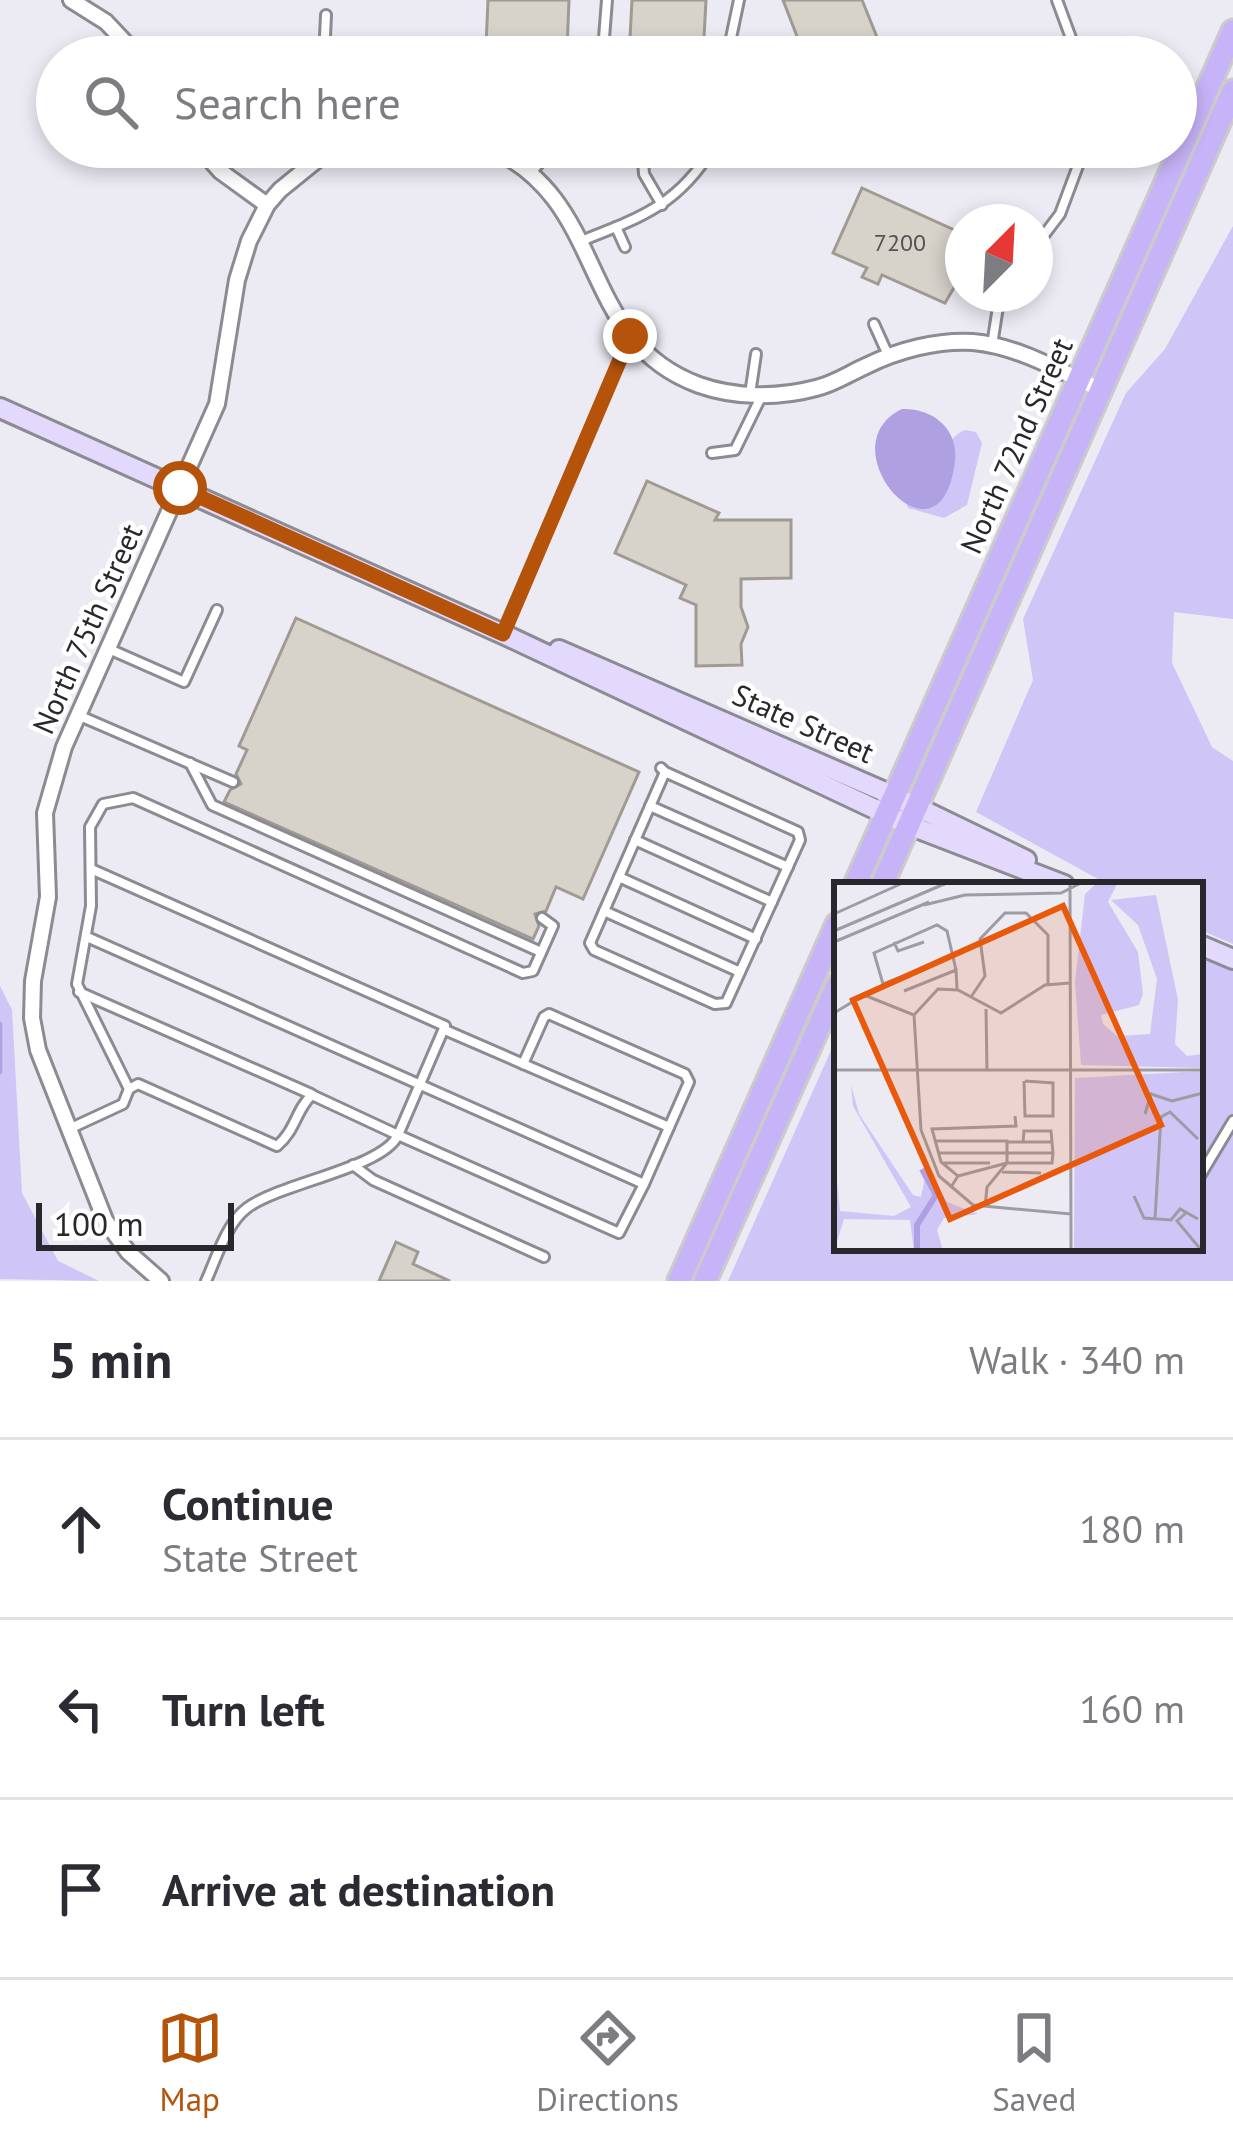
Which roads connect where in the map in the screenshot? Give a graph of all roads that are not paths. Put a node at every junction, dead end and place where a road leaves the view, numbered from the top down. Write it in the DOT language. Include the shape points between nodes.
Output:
graph roads {
  1 [pos="71,0"];
  2 [pos="608,0"];
  3 [pos="739,0"];
  4 [pos="1057,0"];
  5 [pos="326,15"];
  6 [pos="1233,31"];
  7 [pos="119,36"];
  8 [pos="325,36"];
  9 [pos="604,36"];
  10 [pos="731,36"];
  11 [pos="1070,36"];
  12 [pos="1233,91"];
  13 [pos="1197,113"];
  14 [pos="218,168"];
  15 [pos="305,168"];
  16 [pos="523,168"];
  17 [pos="535,168"];
  18 [pos="644,168"];
  19 [pos="698,168"];
  20 [pos="1077,168"];
  21 [pos="1173,168"];
  22 [pos="531,173"];
  23 [pos="662,205"];
  24 [pos="267,206"];
  25 [pos="1053,223"];
  26 [pos="616,227"];
  27 [pos="581,241"];
  28 [pos="625,247"];
  29 [pos="997,312"];
  30 [pos="874,323"];
  31 [pos="630,336"];
  32 [pos="992,345"];
  33 [pos="756,354"];
  34 [pos="889,356"];
  35 [pos="1079,380"];
  36 [pos="1101,390"];
  37 [pos="756,395"];
  38 [pos="0,408"];
  39 [pos="712,453"];
  40 [pos="180,488"];
  41 [pos="217,610"];
  42 [pos="503,634"];
  43 [pos="108,648"];
  44 [pos="78,715"];
  45 [pos="190,764"];
  46 [pos="233,782"];
  47 [pos="890,805"];
  48 [pos="650,806"];
  49 [pos="913,816"];
  50 [pos="635,840"];
  51 [pos="788,867"];
  52 [pos="91,869"];
  53 [pos="619,878"];
  54 [pos="855,882"];
  55 [pos="883,882"];
  56 [pos="1061,882"];
  57 [pos="772,902"];
  58 [pos="604,911"];
  59 [pos="542,918"];
  60 [pos="834,932"];
  61 [pos="87,937"];
  62 [pos="756,939"];
  63 [pos="1203,945"];
  64 [pos="541,952"];
  65 [pos="1233,959"];
  66 [pos="740,972"];
  67 [pos="79,992"];
  68 [pos="834,993"];
  69 [pos="445,1030"];
  70 [pos="524,1064"];
  71 [pos="420,1086"];
  72 [pos="129,1089"];
  73 [pos="312,1095"];
  74 [pos="1233,1121"];
  75 [pos="669,1127"];
  76 [pos="69,1129"];
  77 [pos="398,1135"];
  78 [pos="353,1165"];
  79 [pos="1203,1171"];
  80 [pos="644,1184"];
  81 [pos="544,1257"];
  82 [pos="160,1281"];
  83 [pos="206,1281"];
  84 [pos="679,1281"];
  85 [pos="705,1281"];
  1 -- 7 [label="street"];
  2 -- 9 [label="lane"];
  3 -- 10 [label="lane"];
  4 -- 11 [label="lane"];
  5 -- 8 [label="lane"];
  6 -- 13 [label="main road, North 72nd Street"];
  12 -- 36 [label="main road, North 72nd Street"];
  14 -- 24 [label="street"];
  15 -- 24 [label="street"];
  16 -- 22 [label="street"];
  17 -- 22 [label="lane"];
  18 -- 23 [label="lane"];
  19 -- 23 [label="lane"];
  20 -- 25 [label="lane"];
  21 -- 35 [label="main road, North 72nd Street"];
  22 -- 27 [label="street"];
  23 -- 26 [label="lane"];
  24 -- 40 [label="street, North 75th Street" via="237,280 217,404"];
  26 -- 27 [label="lane"];
  26 -- 28 [label="lane"];
  27 -- 31 [label="street"];
  29 -- 32 [label="lane"];
  30 -- 34 [label="lane"];
  31 -- 37 [label="street" via="657,363 698,385"];
  31 -- 42 [label="lane"];
  32 -- 34 [label="street" via="944,343"];
  32 -- 35 [label="street"];
  33 -- 37 [label="lane"];
  34 -- 37 [label="street" via="818,388"];
  35 -- 36 [label="street"];
  35 -- 47 [label="main road, North 72nd Street"];
  36 -- 49 [label="main road, North 72nd Street"];
  37 -- 39 [label="lane" via="735,450"];
  38 -- 40 [label="street, State Street"];
  40 -- 42 [label="street, State Street"];
  40 -- 43 [label="street, North 75th Street"];
  41 -- 43 [label="lane" via="184,682"];
  42 -- 47 [label="street, State Street" via="568,653"];
  43 -- 44 [label="street, North 75th Street"];
  44 -- 45 [label="lane"];
  44 -- 76 [label="street, North 75th Street" via="47,799 46,919 32,1001 38,1050"];
  45 -- 46 [label="lane"];
  45 -- 64 [label="lane" via="212,805"];
  47 -- 49 [label="street, State Street"];
  47 -- 54 [label="main road, North 72nd Street"];
  48 -- 50 [label="lane"];
  48 -- 51 [label="lane"];
  48 -- 51 [label="lane" via="663,770 798,832"];
  49 -- 55 [label="main road, North 72nd Street"];
  49 -- 56 [label="street, State Street"];
  50 -- 53 [label="lane"];
  50 -- 57 [label="lane"];
  51 -- 57 [label="lane"];
  52 -- 61 [label="lane"];
  52 -- 64 [label="lane" via="90,827 103,804 133,798 523,973 533,971"];
  52 -- 69 [label="lane"];
  53 -- 58 [label="lane"];
  53 -- 62 [label="lane"];
  57 -- 62 [label="lane"];
  58 -- 66 [label="lane"];
  58 -- 66 [label="lane" via="594,950 715,1004 726,1003"];
  59 -- 64 [label="lane" via="553,926"];
  60 -- 84 [label="main road"];
  61 -- 67 [label="lane"];
  61 -- 71 [label="lane"];
  62 -- 66 [label="lane"];
  63 -- 65 [label="street"];
  67 -- 72 [label="lane"];
  67 -- 73 [label="lane"];
  68 -- 85 [label="main road"];
  69 -- 70 [label="lane"];
  69 -- 71 [label="lane"];
  70 -- 75 [label="lane"];
  70 -- 75 [label="lane" via="544,1016 570,1023 685,1074 689,1082"];
  71 -- 77 [label="lane"];
  71 -- 80 [label="lane"];
  72 -- 73 [label="lane" via="138,1084 277,1146"];
  72 -- 76 [label="lane" via="123,1104"];
  73 -- 77 [label="lane"];
  74 -- 79 [label="lane"];
  75 -- 80 [label="lane"];
  76 -- 82 [label="street, North 75th Street" via="105,1220"];
  77 -- 78 [label="lane" via="394,1145"];
  77 -- 80 [label="lane" via="619,1233"];
  78 -- 81 [label="lane"];
  78 -- 83 [label="lane" via="247,1208"];
}
